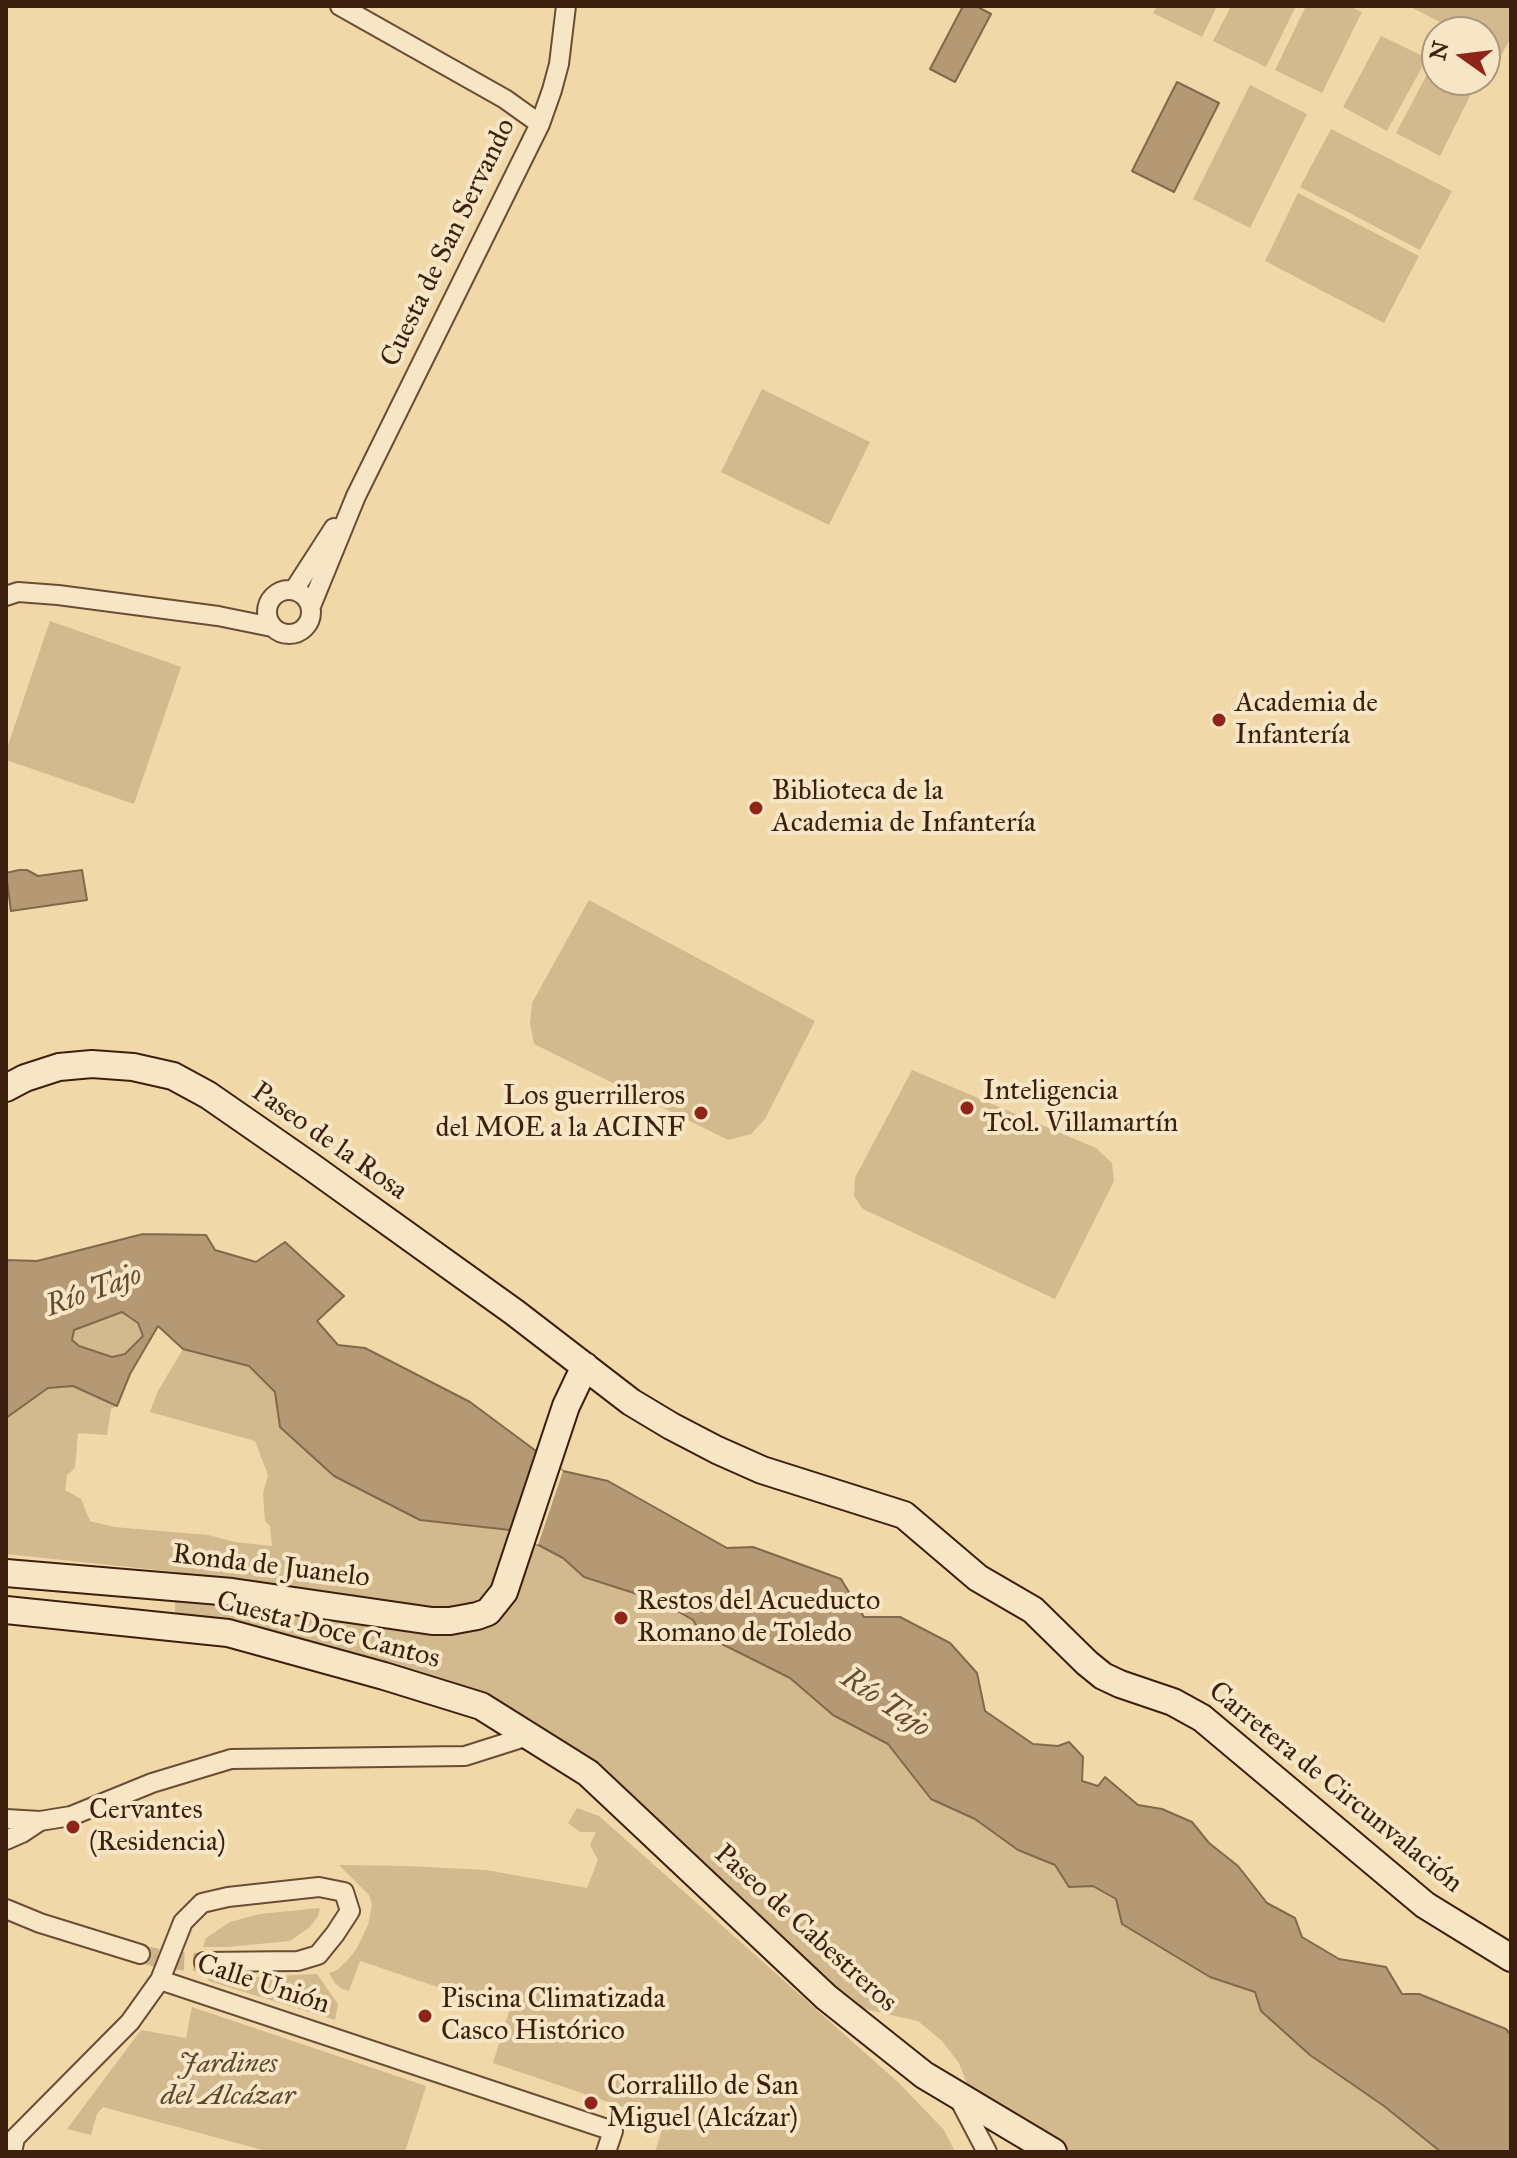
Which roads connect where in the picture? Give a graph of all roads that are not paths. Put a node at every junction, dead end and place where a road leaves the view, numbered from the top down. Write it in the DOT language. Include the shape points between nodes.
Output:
graph roads {
  1 [pos="340,6"];
  2 [pos="566,6"];
  3 [pos="540,124"];
  4 [pos="356,496"];
  5 [pos="294,590"];
  6 [pos="6,596"];
  7 [pos="268,605"];
  8 [pos="311,606"];
  9 [pos="218,616"];
  10 [pos="272,627"];
  11 [pos="6,1088"];
  12 [pos="585,1366"];
  13 [pos="6,1573"];
  14 [pos="6,1610"];
  15 [pos="528,1736"];
  16 [pos="6,1819"];
  17 [pos="40,1821"];
  18 [pos="6,1840"];
  19 [pos="6,1909"];
  20 [pos="140,1954"];
  21 [pos="1511,1958"];
  22 [pos="204,1962"];
  23 [pos="160,1980"];
  24 [pos="957,2094"];
  25 [pos="12,2152"];
  26 [pos="606,2152"];
  27 [pos="987,2152"];
  28 [pos="1053,2152"];
  1 -- 3 [label="street"];
  2 -- 3 [label="street, Cuesta de San Servando" via="559,64"];
  3 -- 4 [label="street, Cuesta de San Servando"];
  4 -- 5 [label="street"];
  4 -- 8 [label="street"];
  5 -- 7 [label="street" via="274,596"];
  5 -- 8 [label="street"];
  6 -- 9 [label="street" via="58,595"];
  7 -- 9 [label="street"];
  7 -- 10 [label="street"];
  8 -- 10 [label="street" via="311,619 294,635"];
  9 -- 10 [label="street"];
  11 -- 12 [label="street, Paseo de la Rosa" via="59,1067 92,1064 173,1076 309,1165"];
  12 -- 13 [label="street, Ronda de Juanelo" via="566,1406 509,1580 488,1612 432,1621 232,1592"];
  12 -- 21 [label="street, Carretera de Circunvalación" via="631,1402 738,1460 904,1515 978,1578 1033,1610 1103,1676 1202,1718 1425,1905"];
  14 -- 15 [label="street, Cuesta Doce Cantos" via="228,1633 481,1706"];
  15 -- 17 [label="street" via="465,1756 231,1759 71,1816"];
  15 -- 24 [label="street, Paseo de Cabestreros" via="588,1773 826,1997 924,2075"];
  16 -- 17 [label="street"];
  17 -- 18 [label="street"];
  19 -- 20 [label="street"];
  22 -- 23 [label="street, Calle Unión" via="298,1961 318,1955 350,1911 344,1892 319,1887 202,1903 183,1922"];
  23 -- 25 [label="street" via="130,2022 15,2138"];
  23 -- 26 [label="street, Calle Unión" via="613,2131"];
  24 -- 27 [label="street"];
  24 -- 28 [label="street, Paseo de Cabestreros"];
}
